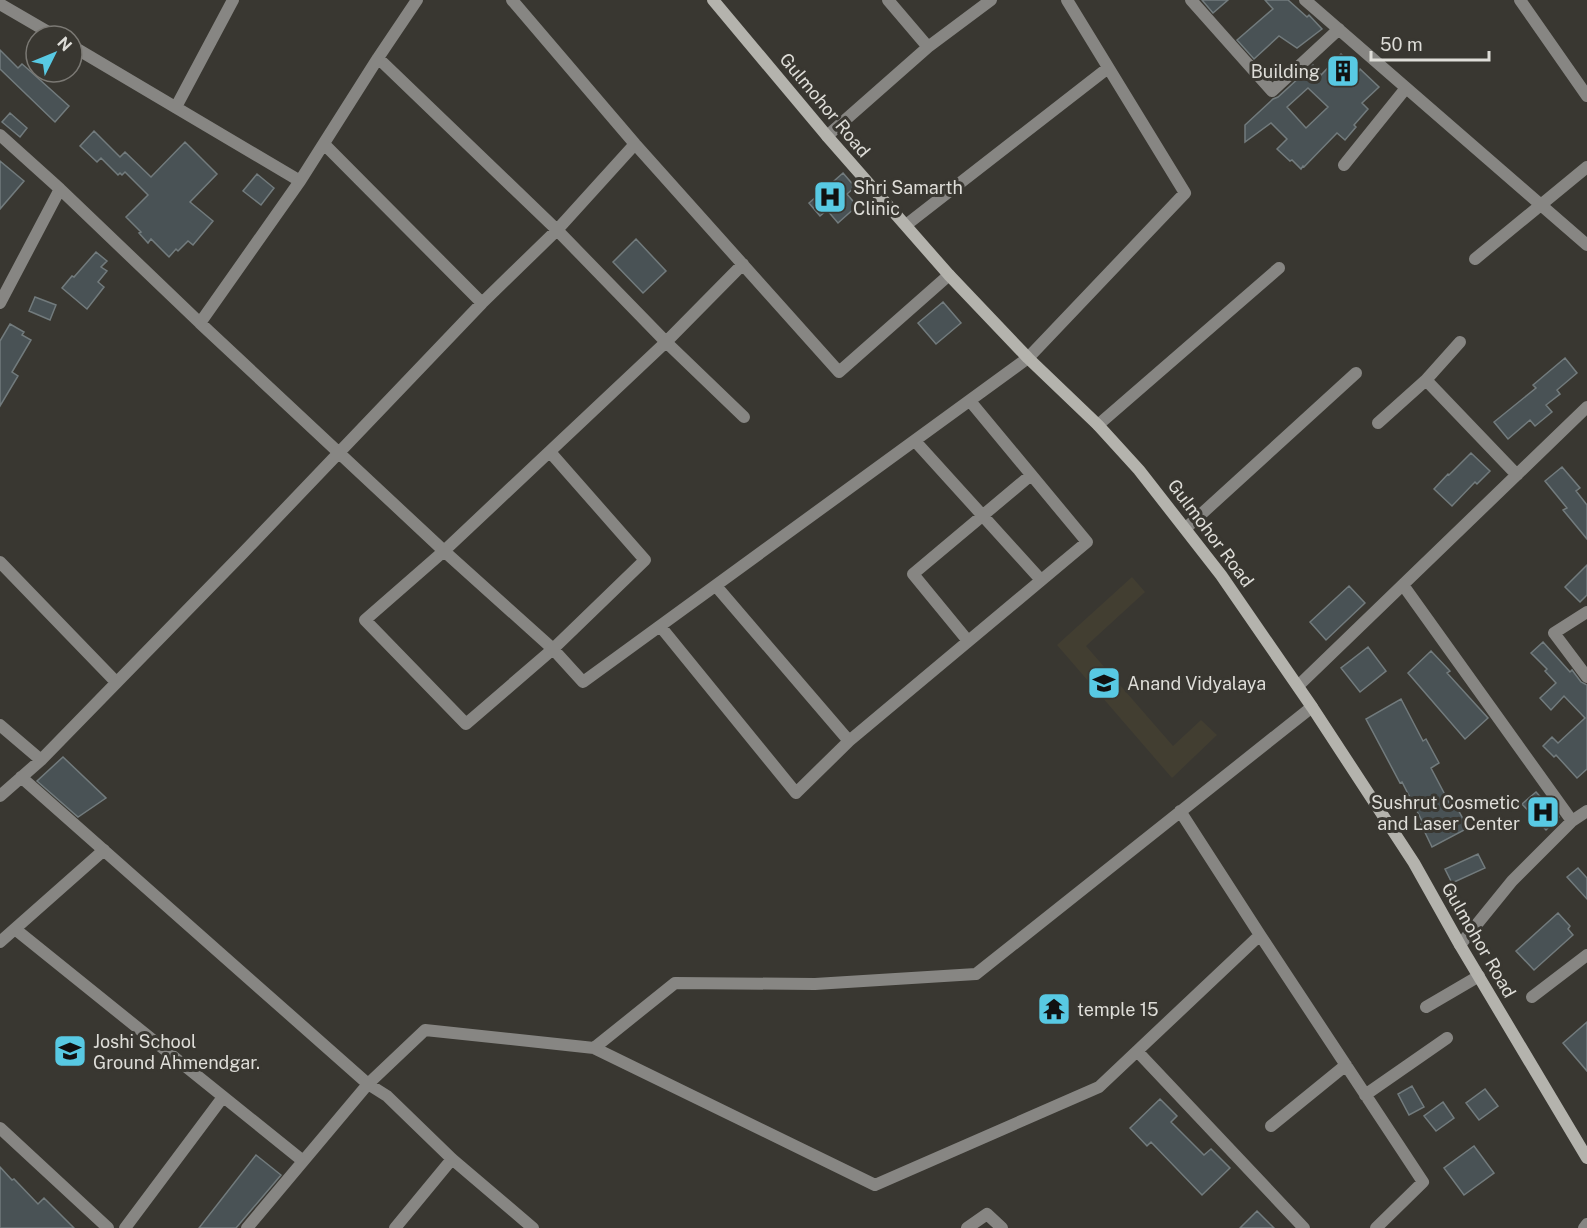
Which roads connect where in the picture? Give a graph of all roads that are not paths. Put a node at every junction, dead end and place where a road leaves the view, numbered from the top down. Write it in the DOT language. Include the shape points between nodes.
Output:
graph roads {
  1 [pos="233,0"];
  2 [pos="417,0"];
  3 [pos="512,0"];
  4 [pos="713,0"];
  5 [pos="888,0"];
  6 [pos="991,0"];
  7 [pos="1067,0"];
  8 [pos="1191,0"];
  9 [pos="1305,0"];
  10 [pos="1520,0"];
  11 [pos="0,4"];
  12 [pos="34,24"];
  13 [pos="1339,29"];
  14 [pos="928,47"];
  15 [pos="84,53"];
  16 [pos="378,58"];
  17 [pos="1108,68"];
  18 [pos="1406,88"];
  19 [pos="1587,96"];
  20 [pos="176,107"];
  21 [pos="0,135"];
  22 [pos="827,136"];
  23 [pos="324,144"];
  24 [pos="635,144"];
  25 [pos="1344,165"];
  26 [pos="1587,167"];
  27 [pos="300,180"];
  28 [pos="60,189"];
  29 [pos="1541,205"];
  30 [pos="906,225"];
  31 [pos="557,230"];
  32 [pos="1587,245"];
  33 [pos="1475,259"];
  34 [pos="742,264"];
  35 [pos="1279,268"];
  36 [pos="949,275"];
  37 [pos="0,303"];
  38 [pos="482,303"];
  39 [pos="200,323"];
  40 [pos="666,342"];
  41 [pos="1460,342"];
  42 [pos="1029,358"];
  43 [pos="1356,373"];
  44 [pos="1426,380"];
  45 [pos="970,401"];
  46 [pos="1587,407"];
  47 [pos="744,417"];
  48 [pos="1378,423"];
  49 [pos="1098,425"];
  50 [pos="915,441"];
  51 [pos="550,452"];
  52 [pos="340,453"];
  53 [pos="1031,475"];
  54 [pos="1516,475"];
  55 [pos="982,516"];
  56 [pos="1186,528"];
  57 [pos="444,551"];
  58 [pos="0,562"];
  59 [pos="1041,580"];
  60 [pos="1402,585"];
  61 [pos="716,586"];
  62 [pos="1587,612"];
  63 [pos="660,626"];
  64 [pos="968,641"];
  65 [pos="553,649"];
  66 [pos="1587,677"];
  67 [pos="116,682"];
  68 [pos="1298,686"];
  69 [pos="1312,707"];
  70 [pos="0,725"];
  71 [pos="849,741"];
  72 [pos="41,760"];
  73 [pos="21,777"];
  74 [pos="0,796"];
  75 [pos="1180,811"];
  76 [pos="1587,811"];
  77 [pos="1572,821"];
  78 [pos="104,850"];
  79 [pos="15,929"];
  80 [pos="1260,935"];
  81 [pos="0,942"];
  82 [pos="1460,945"];
  83 [pos="1587,956"];
  84 [pos="1479,976"];
  85 [pos="1532,997"];
  86 [pos="1426,1007"];
  87 [pos="1447,1038"];
  88 [pos="594,1048"];
  89 [pos="1137,1051"];
  90 [pos="1346,1065"];
  91 [pos="368,1084"];
  92 [pos="1365,1095"];
  93 [pos="223,1097"];
  94 [pos="1271,1126"];
  95 [pos="0,1128"];
  96 [pos="1587,1158"];
  97 [pos="452,1159"];
  98 [pos="303,1161"];
  99 [pos="1587,1224"];
  100 [pos="108,1228"];
  101 [pos="125,1228"];
  102 [pos="247,1228"];
  103 [pos="395,1228"];
  104 [pos="533,1228"];
  105 [pos="967,1228"];
  106 [pos="1002,1228"];
  107 [pos="1304,1228"];
  108 [pos="1376,1228"];
  109 [pos="1584,1228"];
  1 -- 20 [label="street"];
  2 -- 16 [label="street"];
  3 -- 24 [label="street"];
  4 -- 22 [label="street, Gulmohor Road"];
  5 -- 14 [label="street"];
  6 -- 14 [label="street"];
  7 -- 17 [label="street"];
  8 -- 13 [label="street" via="1272,91"];
  9 -- 13 [label="street"];
  10 -- 19 [label="street"];
  11 -- 12 [label="street"];
  13 -- 18 [label="street"];
  14 -- 22 [label="street"];
  15 -- 20 [label="street"];
  16 -- 23 [label="street"];
  16 -- 31 [label="street"];
  17 -- 30 [label="street"];
  17 -- 42 [label="street" via="1185,193"];
  18 -- 25 [label="street"];
  18 -- 29 [label="street"];
  20 -- 27 [label="street"];
  21 -- 28 [label="street"];
  22 -- 30 [label="street, Gulmohor Road"];
  23 -- 27 [label="street"];
  23 -- 38 [label="street"];
  24 -- 31 [label="street"];
  24 -- 34 [label="street"];
  26 -- 29 [label="street"];
  27 -- 39 [label="street"];
  28 -- 37 [label="street"];
  28 -- 39 [label="street"];
  29 -- 32 [label="street"];
  29 -- 33 [label="street"];
  30 -- 36 [label="street, Gulmohor Road"];
  31 -- 38 [label="street"];
  31 -- 40 [label="street"];
  34 -- 36 [label="street" via="839,372"];
  34 -- 40 [label="street"];
  35 -- 49 [label="street"];
  36 -- 42 [label="street, Gulmohor Road"];
  38 -- 52 [label="street"];
  39 -- 52 [label="street"];
  40 -- 47 [label="street"];
  40 -- 51 [label="street"];
  41 -- 44 [label="street"];
  42 -- 45 [label="street"];
  42 -- 49 [label="street, Gulmohor Road"];
  43 -- 56 [label="street"];
  44 -- 48 [label="street"];
  44 -- 54 [label="street"];
  45 -- 50 [label="street"];
  45 -- 53 [label="street"];
  46 -- 54 [label="street"];
  49 -- 56 [label="street, Gulmohor Road"];
  50 -- 55 [label="street"];
  50 -- 61 [label="street"];
  51 -- 57 [label="street"];
  51 -- 65 [label="street" via="645,560"];
  52 -- 57 [label="street"];
  52 -- 67 [label="street"];
  53 -- 55 [label="street"];
  53 -- 59 [label="street" via="1087,542"];
  54 -- 60 [label="street"];
  55 -- 59 [label="street"];
  55 -- 64 [label="street" via="913,574"];
  56 -- 68 [label="street, Gulmohor Road"];
  57 -- 65 [label="street"];
  57 -- 65 [label="street" via="365,620 466,724"];
  58 -- 67 [label="street"];
  59 -- 64 [label="street"];
  60 -- 68 [label="street"];
  60 -- 77 [label="street"];
  61 -- 63 [label="street"];
  61 -- 71 [label="street"];
  62 -- 66 [label="street" via="1554,633"];
  63 -- 65 [label="street" via="583,682"];
  63 -- 71 [label="street" via="796,793"];
  64 -- 71 [label="street"];
  67 -- 72 [label="street"];
  68 -- 69 [label="street, Gulmohor Road"];
  69 -- 75 [label="street"];
  69 -- 82 [label="street, Gulmohor Road" via="1414,863"];
  70 -- 72 [label="street"];
  72 -- 73 [label="street"];
  73 -- 74 [label="street"];
  73 -- 78 [label="street"];
  75 -- 80 [label="street"];
  75 -- 88 [label="street" via="976,974 815,984 675,983"];
  76 -- 77 [label="street"];
  77 -- 82 [label="street" via="1512,881"];
  78 -- 79 [label="street"];
  78 -- 91 [label="street"];
  79 -- 81 [label="street"];
  79 -- 93 [label="street"];
  80 -- 89 [label="street"];
  80 -- 90 [label="street"];
  82 -- 84 [label="street, Gulmohor Road"];
  83 -- 85 [label="street"];
  84 -- 86 [label="street"];
  84 -- 96 [label="street, Gulmohor Road"];
  87 -- 92 [label="street"];
  88 -- 89 [label="street" via="874,1185 1099,1087"];
  88 -- 91 [label="street" via="425,1030"];
  89 -- 107 [label="street"];
  90 -- 92 [label="street"];
  90 -- 94 [label="street"];
  91 -- 97 [label="street" via="387,1096"];
  91 -- 98 [label="street"];
  92 -- 108 [label="street" via="1423,1182"];
  93 -- 98 [label="street"];
  93 -- 101 [label="street"];
  95 -- 100 [label="street"];
  97 -- 103 [label="street"];
  97 -- 104 [label="street"];
  98 -- 102 [label="street"];
  99 -- 109 [label="street"];
  105 -- 106 [label="street" via="987,1214"];
}
